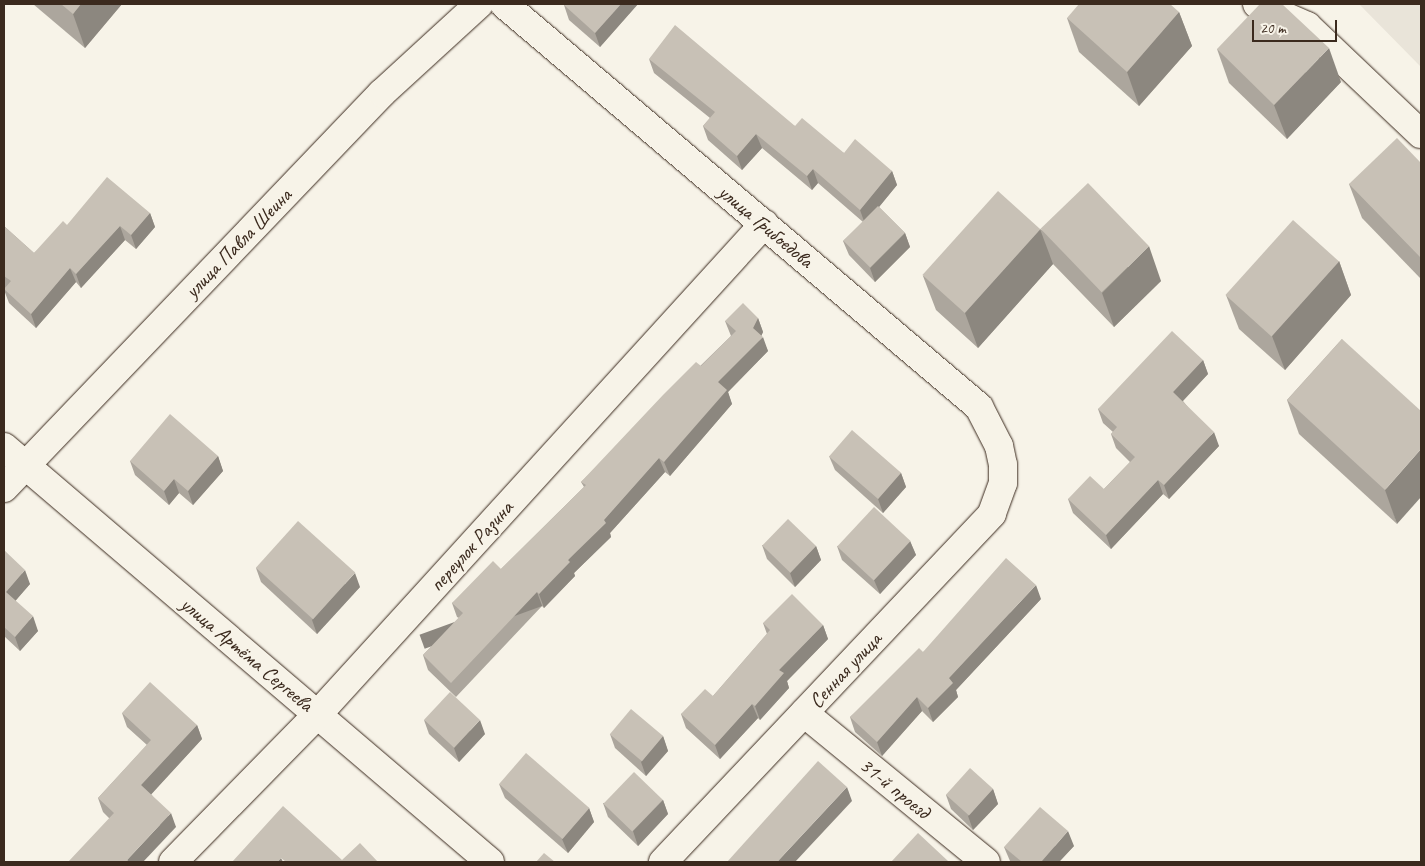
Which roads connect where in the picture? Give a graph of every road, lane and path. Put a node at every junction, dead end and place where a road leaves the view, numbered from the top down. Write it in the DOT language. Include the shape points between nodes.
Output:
graph roads {
  1 [pos="479,4"];
  2 [pos="504,4"];
  3 [pos="1257,4"];
  4 [pos="1421,134"];
  5 [pos="764,224"];
  6 [pos="4,446"];
  7 [pos="25,465"];
  8 [pos="1003,465"];
  9 [pos="4,488"];
  10 [pos="804,713"];
  11 [pos="318,714"];
  12 [pos="173,862"];
  13 [pos="490,862"];
  14 [pos="664,862"];
  15 [pos="986,862"];
  1 -- 7 [label="street, улица Павла Шеина" via="382,94"];
  2 -- 5 [label="street, улица Грибоедова"];
  3 -- 4 [label="street" via="1307,26"];
  5 -- 8 [label="street, улица Грибоедова" via="979,407 999,446"];
  5 -- 11 [label="street, переулок Разина"];
  6 -- 7 [label="street, улица Артёма Сергеева"];
  7 -- 9 [label="street, улица Павла Шеина"];
  7 -- 11 [label="street, улица Артёма Сергеева"];
  8 -- 10 [label="street, Сенная улица" via="1003,483 992,514"];
  10 -- 14 [label="street, Сенная улица"];
  10 -- 15 [label="street, 31-й проезд"];
  11 -- 12 [label="street, переулок Разина"];
  11 -- 13 [label="street, улица Артёма Сергеева"];
}
